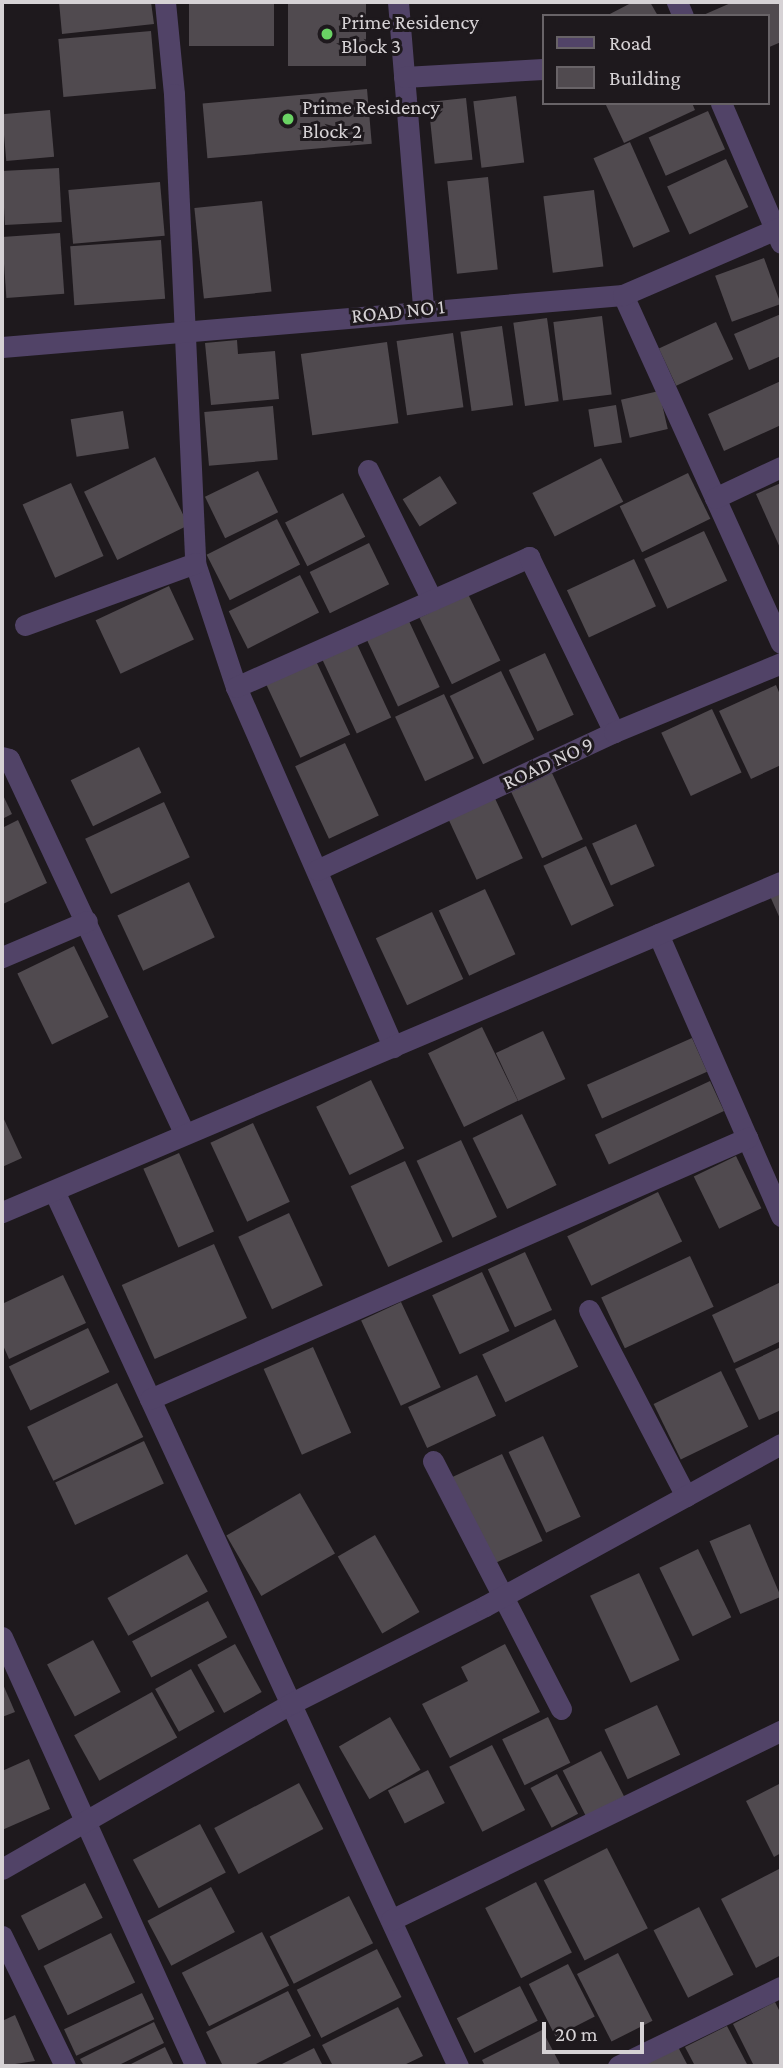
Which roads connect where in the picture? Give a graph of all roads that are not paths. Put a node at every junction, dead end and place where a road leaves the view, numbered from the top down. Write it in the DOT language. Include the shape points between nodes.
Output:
graph roads {
  1 [pos="165,2"];
  2 [pos="398,2"];
  3 [pos="542,69"];
  4 [pos="404,76"];
  5 [pos="722,105"];
  6 [pos="779,233"];
  7 [pos="622,295"];
  8 [pos="423,308"];
  9 [pos="185,334"];
  10 [pos="2,347"];
  11 [pos="781,467"];
  12 [pos="368,470"];
  13 [pos="715,498"];
  14 [pos="195,563"];
  15 [pos="432,600"];
  16 [pos="25,625"];
  17 [pos="781,643"];
  18 [pos="781,663"];
  19 [pos="236,687"];
  20 [pos="614,732"];
  21 [pos="2,757"];
  22 [pos="317,870"];
  23 [pos="781,882"];
  24 [pos="87,921"];
  25 [pos="658,934"];
  26 [pos="2,957"];
  27 [pos="393,1048"];
  28 [pos="185,1134"];
  29 [pos="747,1138"];
  30 [pos="54,1191"];
  31 [pos="2,1212"];
  32 [pos="781,1216"];
  33 [pos="589,1310"];
  34 [pos="150,1399"];
  35 [pos="781,1444"];
  36 [pos="433,1461"];
  37 [pos="686,1496"];
  38 [pos="502,1597"];
  39 [pos="2,1637"];
  40 [pos="290,1704"];
  41 [pos="561,1709"];
  42 [pos="781,1731"];
  43 [pos="83,1823"];
  44 [pos="2,1869"];
  45 [pos="391,1920"];
  46 [pos="2,1937"];
  47 [pos="781,1987"];
  48 [pos="65,2066"];
  49 [pos="196,2066"];
  50 [pos="458,2066"];
  51 [pos="618,2066"];
  1 -- 9 [label="street" via="174,93"];
  2 -- 4 [label="street"];
  3 -- 4 [label="street"];
  4 -- 8 [label="street"];
  5 -- 6 [label="street"];
  6 -- 7 [label="street, ROAD NO 1"];
  7 -- 8 [label="street, ROAD NO 1"];
  7 -- 13 [label="street"];
  8 -- 9 [label="street, ROAD NO 1"];
  9 -- 10 [label="street, ROAD NO 1"];
  9 -- 14 [label="street"];
  11 -- 13 [label="street"];
  12 -- 15 [label="street"];
  13 -- 17 [label="street"];
  14 -- 16 [label="street"];
  14 -- 19 [label="street"];
  15 -- 19 [label="street"];
  15 -- 20 [label="street" via="528,557"];
  18 -- 20 [label="street, ROAD NO 9"];
  19 -- 22 [label="street"];
  20 -- 22 [label="street, ROAD NO 9"];
  21 -- 24 [label="street" via="9,759"];
  22 -- 27 [label="street"];
  23 -- 25 [label="street"];
  24 -- 26 [label="street"];
  24 -- 28 [label="street"];
  25 -- 27 [label="street"];
  25 -- 29 [label="street"];
  27 -- 28 [label="street"];
  28 -- 30 [label="street"];
  29 -- 32 [label="street"];
  29 -- 34 [label="street"];
  30 -- 31 [label="street"];
  30 -- 34 [label="street"];
  33 -- 37 [label="street"];
  34 -- 40 [label="street"];
  35 -- 37 [label="street"];
  36 -- 38 [label="street"];
  37 -- 38 [label="street"];
  38 -- 40 [label="street"];
  38 -- 41 [label="street"];
  39 -- 43 [label="street"];
  40 -- 43 [label="street"];
  40 -- 45 [label="street"];
  42 -- 45 [label="street"];
  43 -- 44 [label="street"];
  43 -- 49 [label="street"];
  45 -- 50 [label="street"];
  46 -- 48 [label="street"];
  47 -- 51 [label="street"];
}
